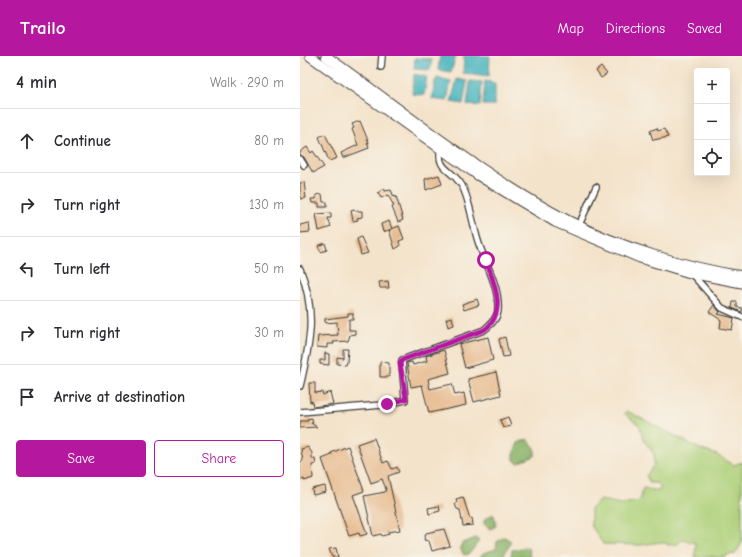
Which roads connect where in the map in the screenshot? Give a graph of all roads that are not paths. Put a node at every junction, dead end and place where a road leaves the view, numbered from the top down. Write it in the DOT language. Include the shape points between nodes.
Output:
graph roads {
  1 [pos="310,56"];
  2 [pos="326,56"];
  3 [pos="382,56"];
  4 [pos="381,67"];
  5 [pos="441,148"];
  6 [pos="300,159"];
  7 [pos="304,165"];
  8 [pos="596,187"];
  9 [pos="579,225"];
  10 [pos="300,269"];
  11 [pos="690,273"];
  12 [pos="742,276"];
  13 [pos="742,283"];
  14 [pos="300,289"];
  15 [pos="308,290"];
  16 [pos="742,317"];
  17 [pos="301,377"];
  18 [pos="300,386"];
  19 [pos="300,412"];
  1 -- 5 [label="highway"];
  2 -- 9 [label="highway" via="492,175"];
  3 -- 4 [label="street"];
  5 -- 11 [label="highway" via="479,176 555,222 640,258"];
  5 -- 19 [label="street" via="440,163 455,176 464,189 476,235 494,284 498,311 496,318 484,330 402,360 405,400 382,405"];
  6 -- 7 [label="street"];
  8 -- 9 [label="street"];
  9 -- 12 [label="highway" via="655,255"];
  10 -- 15 [label="street"];
  11 -- 13 [label="highway"];
  11 -- 16 [label="street" via="722,308"];
  14 -- 15 [label="street"];
  15 -- 17 [label="street" via="312,315"];
  17 -- 18 [label="street"];
}
